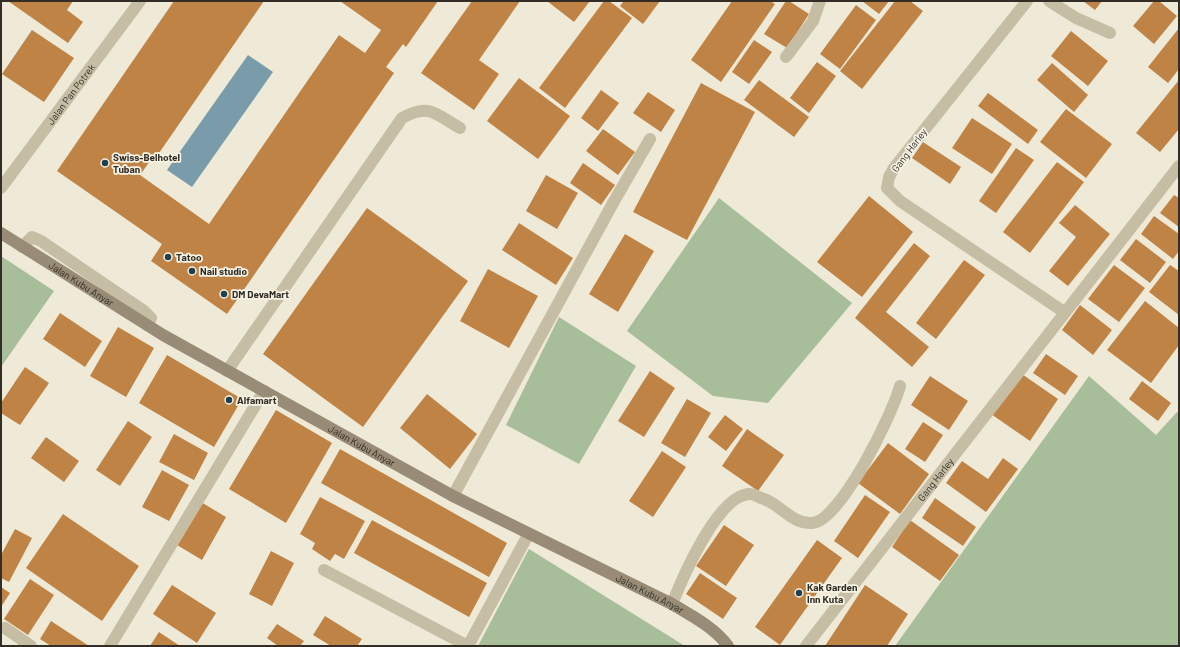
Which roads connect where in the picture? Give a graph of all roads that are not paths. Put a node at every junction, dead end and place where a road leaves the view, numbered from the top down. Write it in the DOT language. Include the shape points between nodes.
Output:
graph roads {
  1 [pos="140,1"];
  2 [pos="820,1"];
  3 [pos="1026,1"];
  4 [pos="1049,1"];
  5 [pos="1110,33"];
  6 [pos="786,57"];
  7 [pos="460,128"];
  8 [pos="650,139"];
  9 [pos="1179,166"];
  10 [pos="1,188"];
  11 [pos="1,233"];
  12 [pos="1064,312"];
  13 [pos="227,371"];
  14 [pos="900,386"];
  15 [pos="264,392"];
  16 [pos="453,496"];
  17 [pos="528,535"];
  18 [pos="324,570"];
  19 [pos="672,604"];
  20 [pos="5,628"];
  21 [pos="31,646"];
  22 [pos="110,646"];
  23 [pos="468,646"];
  24 [pos="728,646"];
  25 [pos="806,646"];
  1 -- 10 [label="street, Jalan Pan Potrek"];
  2 -- 6 [label="street" via="813,21"];
  3 -- 12 [label="street, Gang Harley" via="894,168 887,188 900,201"];
  4 -- 5 [label="street" via="1076,18"];
  7 -- 13 [label="street" via="431,111 413,112 402,118"];
  8 -- 16 [label="street"];
  9 -- 12 [label="street, Gang Harley"];
  11 -- 13 [label="street, Jalan Kubu Anyar" via="147,325"];
  12 -- 25 [label="street, Gang Harley"];
  13 -- 15 [label="street, Jalan Kubu Anyar"];
  14 -- 19 [label="street" via="890,414 858,476 824,519 814,524 804,523 766,500 750,494 736,499 717,517 702,541 684,574"];
  15 -- 16 [label="street, Jalan Kubu Anyar"];
  15 -- 22 [label="street"];
  16 -- 17 [label="street, Jalan Kubu Anyar"];
  17 -- 19 [label="street, Jalan Kubu Anyar"];
  17 -- 23 [label="street"];
  18 -- 23 [label="street"];
  19 -- 24 [label="street, Jalan Kubu Anyar" via="706,625"];
  20 -- 21 [label="street"];
}
